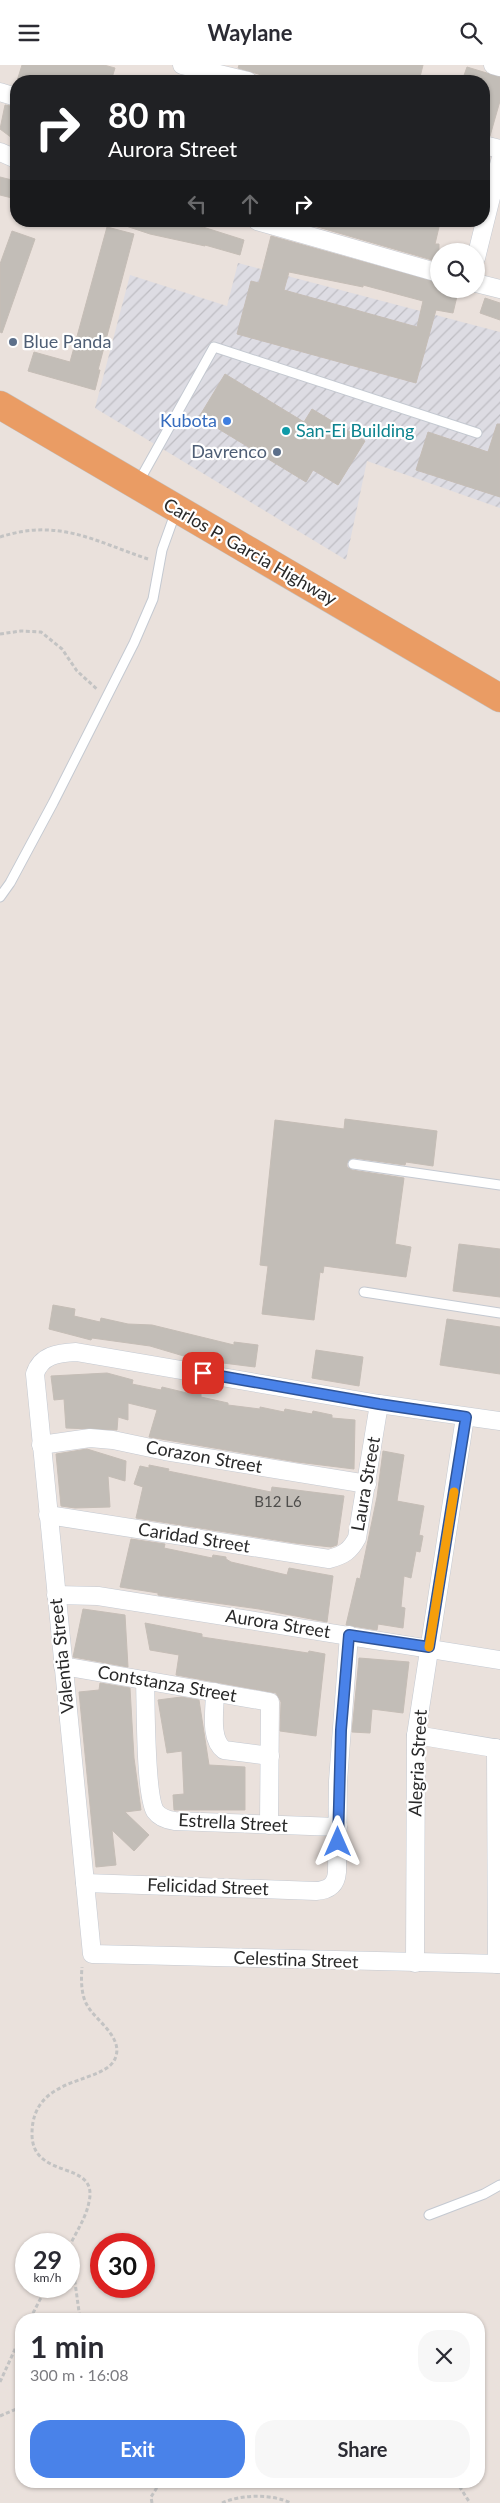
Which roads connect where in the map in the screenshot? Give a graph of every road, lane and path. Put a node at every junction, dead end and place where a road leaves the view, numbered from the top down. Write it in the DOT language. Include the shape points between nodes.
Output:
graph roads {
  1 [pos="182,65"];
  2 [pos="493,65"];
  3 [pos="500,67"];
  4 [pos="233,75"];
  5 [pos="500,161"];
  6 [pos="490,220"];
  7 [pos="278,227"];
  8 [pos="487,227"];
  9 [pos="482,243"];
  10 [pos="430,270"];
  11 [pos="485,285"];
  12 [pos="500,289"];
  13 [pos="0,405"];
  14 [pos="477,433"];
  15 [pos="136,486"];
  16 [pos="177,510"];
  17 [pos="0,537"];
  18 [pos="161,563"];
  19 [pos="0,634"];
  20 [pos="107,696"];
  21 [pos="500,698"];
  22 [pos="0,897"];
  23 [pos="352,1164"];
  24 [pos="500,1185"];
  25 [pos="364,1292"];
  26 [pos="500,1313"];
  27 [pos="379,1404"];
  28 [pos="466,1417"];
  29 [pos="500,1421"];
  30 [pos="41,1445"];
  31 [pos="367,1484"];
  32 [pos="48,1515"];
  33 [pos="340,1557"];
  34 [pos="56,1595"];
  35 [pos="349,1635"];
  36 [pos="429,1647"];
  37 [pos="500,1660"];
  38 [pos="63,1667"];
  39 [pos="145,1681"];
  40 [pos="215,1692"];
  41 [pos="416,1735"];
  42 [pos="498,1749"];
  43 [pos="270,1756"];
  44 [pos="270,1825"];
  45 [pos="338,1827"];
  46 [pos="85,1883"];
  47 [pos="92,1954"];
  48 [pos="415,1963"];
  49 [pos="499,1964"];
  50 [pos="500,2185"];
  51 [pos="429,2215"];
  52 [pos="75,2233"];
  53 [pos="41,2298"];
  54 [pos="77,2298"];
  55 [pos="33,2313"];
  56 [pos="79,2313"];
  57 [pos="15,2349"];
  58 [pos="0,2383"];
  59 [pos="15,2409"];
  60 [pos="0,2415"];
  61 [pos="157,2488"];
  62 [pos="460,2488"];
  63 [pos="152,2503"];
  64 [pos="222,2503"];
  65 [pos="291,2503"];
  66 [pos="470,2503"];
  1 -- 4 [label="street"];
  2 -- 3 [label="street"];
  5 -- 6 [label="street"];
  7 -- 10 [label="street"];
  8 -- 9 [label="street"];
  11 -- 12 [label="street"];
  13 -- 15 [label="highway, Carlos P. Garcia Highway"];
  14 -- 15 [label="lane" via="214,347"];
  15 -- 16 [label="highway, Carlos P. Garcia Highway"];
  16 -- 18 [label="lane" via="165,537"];
  16 -- 21 [label="highway, Carlos P. Garcia Highway"];
  17 -- 18 [label="path" via="35,529 61,529"];
  18 -- 20 [label="lane" via="153,599"];
  19 -- 20 [label="path" via="41,632 62,649 84,678"];
  20 -- 22 [label="lane" via="32,843"];
  23 -- 24 [label="lane"];
  25 -- 26 [label="lane"];
  27 -- 28 [label="street"];
  27 -- 30 [label="street, Valentia Street" via="76,1352 56,1354 42,1361 35,1374"];
  27 -- 31 [label="street, Laura Street"];
  28 -- 29 [label="street"];
  28 -- 36 [label="street, Alegria Street"];
  30 -- 31 [label="street, Corazon Street" via="90,1438 114,1440"];
  30 -- 32 [label="street, Valentia Street"];
  31 -- 33 [label="street, Laura Street" via="357,1538 350,1551"];
  32 -- 33 [label="street, Caridad Street" via="329,1559"];
  32 -- 34 [label="street, Valentia Street"];
  34 -- 35 [label="street, Aurora Street" via="98,1596"];
  34 -- 38 [label="street, Valentia Street"];
  35 -- 36 [label="street, Aurora Street"];
  35 -- 45 [label="street" via="341,1730"];
  36 -- 37 [label="street, Aurora Street"];
  36 -- 41 [label="street, Alegria Street"];
  38 -- 39 [label="street, Contstanza Street"];
  38 -- 46 [label="street, Valentia Street"];
  39 -- 40 [label="street, Contstanza Street"];
  39 -- 44 [label="street, Estrella Street" via="149,1781 154,1809 159,1816 175,1821"];
  40 -- 43 [label="street" via="215,1733 219,1747"];
  40 -- 43 [label="street, Contstanza Street" via="270,1702"];
  41 -- 42 [label="street"];
  41 -- 48 [label="street, Alegria Street"];
  42 -- 49 [label="street"];
  43 -- 44 [label="street"];
  44 -- 45 [label="street, Estrella Street"];
  45 -- 46 [label="street, Felicidad Street" via="336,1881 331,1887 316,1891"];
  46 -- 47 [label="street, Valentia Street"];
  47 -- 48 [label="street, Celestina Street"];
  47 -- 52 [label="path" via="82,1967 84,1999 115,2042 116,2055 112,2064 61,2086 43,2100 33,2117 32,2137 36,2154 44,2162 81,2177 89,2187 90,2200"];
  48 -- 49 [label="street, Celestina Street"];
  50 -- 51 [label="lane"];
  53 -- 55 [label="path"];
  54 -- 56 [label="path"];
  57 -- 58 [label="path"];
  59 -- 60 [label="path"];
  61 -- 63 [label="path" via="151,2497"];
  62 -- 66 [label="path"];
  64 -- 65 [label="path" via="267,2496"];
}
